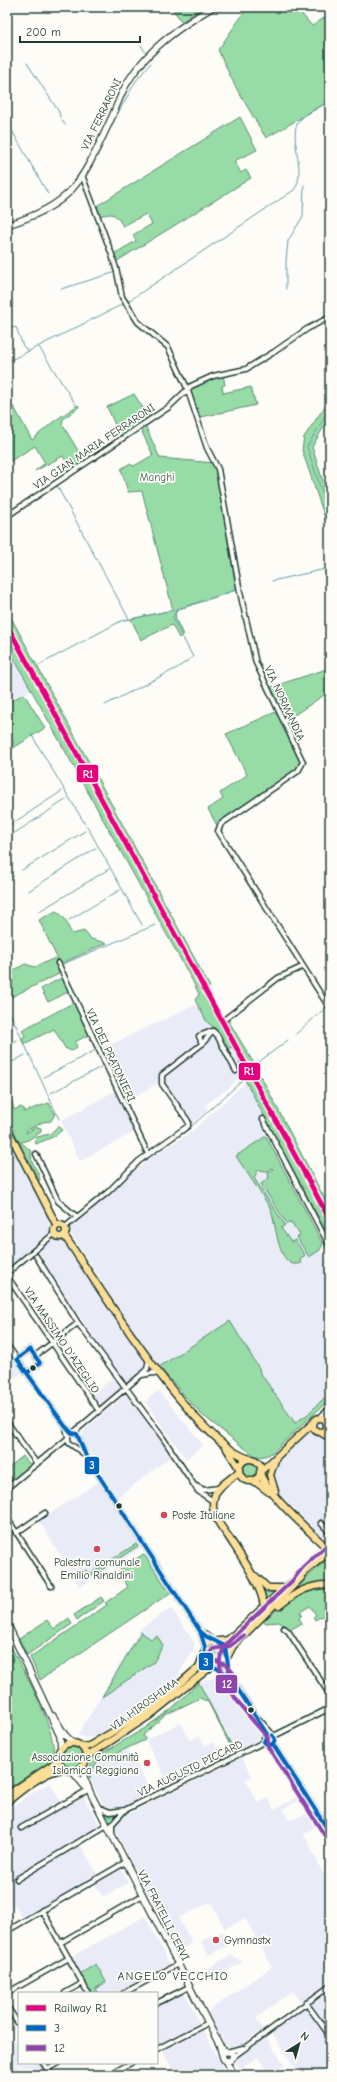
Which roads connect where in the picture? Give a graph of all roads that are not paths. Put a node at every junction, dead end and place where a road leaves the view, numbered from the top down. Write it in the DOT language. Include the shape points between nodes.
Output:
graph roads {
  1 [pos="213,7"];
  2 [pos="82,175"];
  3 [pos="7,225"];
  4 [pos="330,317"];
  5 [pos="187,388"];
  6 [pos="7,516"];
  7 [pos="58,963"];
  8 [pos="302,967"];
  9 [pos="330,1009"];
  10 [pos="225,1019"];
  11 [pos="213,1031"];
  12 [pos="202,1044"];
  13 [pos="236,1071"];
  14 [pos="263,1119"];
  15 [pos="7,1128"];
  16 [pos="36,1154"];
  17 [pos="148,1154"];
  18 [pos="77,1217"];
  19 [pos="57,1226"];
  20 [pos="65,1228"];
  21 [pos="54,1234"];
  22 [pos="64,1235"];
  23 [pos="330,1247"];
  24 [pos="36,1256"];
  25 [pos="7,1273"];
  26 [pos="9,1279"];
  27 [pos="78,1324"];
  28 [pos="53,1343"];
  29 [pos="7,1345"];
  30 [pos="36,1356"];
  31 [pos="16,1359"];
  32 [pos="149,1359"];
  33 [pos="27,1373"];
  34 [pos="160,1374"];
  35 [pos="140,1376"];
  36 [pos="125,1389"];
  37 [pos="329,1409"];
  38 [pos="99,1411"];
  39 [pos="316,1420"];
  40 [pos="7,1422"];
  41 [pos="326,1424"];
  42 [pos="82,1426"];
  43 [pos="319,1431"];
  44 [pos="330,1434"];
  45 [pos="70,1438"];
  46 [pos="330,1438"];
  47 [pos="78,1439"];
  48 [pos="294,1440"];
  49 [pos="222,1443"];
  50 [pos="86,1456"];
  51 [pos="276,1456"];
  52 [pos="250,1459"];
  53 [pos="257,1462"];
  54 [pos="37,1464"];
  55 [pos="239,1470"];
  56 [pos="260,1472"];
  57 [pos="230,1480"];
  58 [pos="246,1480"];
  59 [pos="194,1484"];
  60 [pos="220,1487"];
  61 [pos="7,1488"];
  62 [pos="279,1500"];
  63 [pos="213,1501"];
  64 [pos="45,1513"];
  65 [pos="7,1518"];
  66 [pos="321,1523"];
  67 [pos="16,1533"];
  68 [pos="330,1533"];
  69 [pos="330,1551"];
  70 [pos="245,1564"];
  71 [pos="306,1571"];
  72 [pos="330,1585"];
  73 [pos="51,1586"];
  74 [pos="286,1587"];
  75 [pos="264,1607"];
  76 [pos="7,1623"];
  77 [pos="255,1624"];
  78 [pos="284,1628"];
  79 [pos="200,1632"];
  80 [pos="217,1642"];
  81 [pos="205,1647"];
  82 [pos="228,1653"];
  83 [pos="203,1657"];
  84 [pos="226,1660"];
  85 [pos="214,1666"];
  86 [pos="230,1677"];
  87 [pos="330,1695"];
  88 [pos="48,1708"];
  89 [pos="330,1708"];
  90 [pos="270,1735"];
  91 [pos="264,1742"];
  92 [pos="73,1743"];
  93 [pos="273,1744"];
  94 [pos="82,1747"];
  95 [pos="61,1748"];
  96 [pos="86,1757"];
  97 [pos="58,1758"];
  98 [pos="83,1766"];
  99 [pos="65,1769"];
  100 [pos="72,1771"];
  101 [pos="89,1792"];
  102 [pos="7,1795"];
  103 [pos="7,1802"];
  104 [pos="98,1807"];
  105 [pos="125,1810"];
  106 [pos="107,1825"];
  107 [pos="21,1828"];
  108 [pos="330,1833"];
  109 [pos="112,1835"];
  110 [pos="126,1862"];
  111 [pos="17,1879"];
  112 [pos="143,1895"];
  113 [pos="42,1910"];
  114 [pos="7,1931"];
  115 [pos="60,1943"];
  116 [pos="69,1958"];
  117 [pos="178,1964"];
  118 [pos="83,1983"];
  119 [pos="330,1986"];
  120 [pos="189,1987"];
  121 [pos="67,1992"];
  122 [pos="88,1992"];
  123 [pos="126,1992"];
  124 [pos="7,1993"];
  125 [pos="158,2002"];
  126 [pos="306,2003"];
  127 [pos="7,2006"];
  128 [pos="18,2023"];
  129 [pos="208,2023"];
  130 [pos="330,2036"];
  131 [pos="158,2048"];
  132 [pos="228,2056"];
  133 [pos="44,2064"];
  134 [pos="56,2064"];
  135 [pos="129,2064"];
  136 [pos="47,2068"];
  137 [pos="114,2072"];
  138 [pos="234,2074"];
  139 [pos="51,2075"];
  1 -- 2 [label="main road, VIA FERRARONI" via="164,40 134,72"];
  2 -- 3 [label="main road, VIA FERRARONI" via="72,190 50,206"];
  2 -- 5 [label="street" via="112,255 121,295 141,324 167,346"];
  4 -- 5 [label="street, VIA GIAN MARIA FERRARONI" via="250,366 239,371 208,377"];
  5 -- 6 [label="street, VIA GIAN MARIA FERRARONI" via="169,407"];
  5 -- 8 [label="street, VIA NORMANDIA" via="206,448 218,469 239,588 256,663 303,764 298,771 221,824 218,832"];
  7 -- 17 [label="street, VIA DEI PRATONIERI"];
  8 -- 9 [label="street, VIA NORMANDIA"];
  8 -- 10 [label="street" via="278,978"];
  11 -- 12 [label="street"];
  11 -- 12 [label="street" via="199,1036"];
  11 -- 13 [label="street"];
  12 -- 17 [label="street" via="162,1075 161,1080 188,1121 188,1126"];
  14 -- 23 [label="street"];
  15 -- 19 [label="main road"];
  16 -- 18 [label="street" via="56,1197"];
  17 -- 18 [label="street"];
  18 -- 20 [label="street"];
  19 -- 20 [label="main road"];
  19 -- 21 [label="main road" via="54,1228"];
  20 -- 22 [label="main road"];
  21 -- 22 [label="main road" via="59,1237"];
  21 -- 25 [label="street"];
  22 -- 32 [label="main road"];
  24 -- 27 [label="street"];
  26 -- 28 [label="street, VIA MASSIMO D'AZEGLIO"];
  27 -- 28 [label="street"];
  27 -- 36 [label="street"];
  28 -- 30 [label="street"];
  28 -- 38 [label="street, VIA MASSIMO D'AZEGLIO"];
  29 -- 31 [label="street"];
  30 -- 31 [label="street" via="30,1349"];
  30 -- 33 [label="street" via="40,1363"];
  31 -- 33 [label="street"];
  32 -- 34 [label="main road"];
  32 -- 35 [label="street" via="147,1369"];
  33 -- 45 [label="street" via="65,1426"];
  34 -- 35 [label="street" via="148,1373"];
  34 -- 49 [label="main road" via="183,1404"];
  35 -- 36 [label="street"];
  36 -- 38 [label="street"];
  36 -- 59 [label="street"];
  37 -- 39 [label="street"];
  37 -- 41 [label="street"];
  38 -- 42 [label="street"];
  39 -- 41 [label="main road" via="322,1419"];
  39 -- 43 [label="main road" via="313,1426"];
  39 -- 48 [label="main road"];
  40 -- 54 [label="street"];
  41 -- 43 [label="main road" via="324,1430"];
  41 -- 44 [label="main road"];
  42 -- 45 [label="street"];
  42 -- 47 [label="street"];
  43 -- 46 [label="main road"];
  43 -- 48 [label="main road" via="307,1433"];
  45 -- 47 [label="street"];
  45 -- 47 [label="street"];
  45 -- 50 [label="street"];
  45 -- 54 [label="street"];
  47 -- 50 [label="street"];
  48 -- 51 [label="main road"];
  49 -- 52 [label="main road" via="242,1457"];
  49 -- 55 [label="main road"];
  50 -- 79 [label="street"];
  51 -- 53 [label="main road" via="265,1462"];
  51 -- 56 [label="main road"];
  51 -- 62 [label="main road" via="270,1475"];
  52 -- 53 [label="main road"];
  52 -- 55 [label="main road" via="244,1461"];
  53 -- 56 [label="main road"];
  54 -- 61 [label="street"];
  55 -- 57 [label="main road"];
  55 -- 58 [label="main road"];
  56 -- 58 [label="main road" via="257,1478"];
  56 -- 62 [label="main road" via="265,1483"];
  57 -- 58 [label="main road"];
  57 -- 60 [label="main road"];
  58 -- 62 [label="main road" via="261,1486"];
  59 -- 60 [label="street" via="210,1491"];
  59 -- 63 [label="street" via="199,1492"];
  60 -- 63 [label="main road"];
  62 -- 69 [label="main road"];
  63 -- 70 [label="main road" via="217,1520"];
  64 -- 67 [label="street"];
  65 -- 67 [label="street"];
  66 -- 68 [label="street"];
  67 -- 73 [label="street"];
  69 -- 71 [label="main road"];
  70 -- 74 [label="main road" via="265,1587 274,1590"];
  70 -- 75 [label="main road"];
  71 -- 74 [label="main road"];
  71 -- 77 [label="main road" via="297,1584"];
  72 -- 77 [label="main road" via="318,1585 299,1591"];
  74 -- 75 [label="main road"];
  75 -- 80 [label="main road" via="228,1640"];
  76 -- 88 [label="main road"];
  77 -- 82 [label="main road"];
  78 -- 87 [label="street"];
  79 -- 80 [label="street"];
  79 -- 81 [label="street"];
  80 -- 81 [label="main road"];
  80 -- 82 [label="main road" via="225,1646"];
  81 -- 83 [label="main road, VIA HIROSHIMA"];
  82 -- 84 [label="main road"];
  83 -- 85 [label="main road" via="206,1663"];
  83 -- 94 [label="main road, VIA HIROSHIMA" via="197,1668 161,1700 89,1746"];
  84 -- 85 [label="main road, VIA HIROSHIMA"];
  84 -- 86 [label="street"];
  85 -- 86 [label="street"];
  85 -- 96 [label="main road, VIA HIROSHIMA" via="149,1716"];
  86 -- 90 [label="street"];
  88 -- 92 [label="main road" via="65,1736"];
  88 -- 95 [label="main road" via="61,1739"];
  89 -- 90 [label="street"];
  90 -- 91 [label="street" via="264,1738"];
  90 -- 93 [label="street"];
  91 -- 93 [label="street" via="268,1745"];
  91 -- 105 [label="street, VIA AUGUSTO PICCARD"];
  92 -- 94 [label="main road"];
  92 -- 95 [label="main road"];
  93 -- 108 [label="street"];
  94 -- 96 [label="main road"];
  95 -- 97 [label="main road"];
  96 -- 98 [label="main road"];
  97 -- 99 [label="main road"];
  97 -- 102 [label="main road" via="52,1765"];
  98 -- 100 [label="main road"];
  98 -- 101 [label="main road, VIA FRATELLI CERVI"];
  99 -- 100 [label="main road"];
  99 -- 103 [label="main road" via="56,1770 32,1783"];
  100 -- 101 [label="main road, VIA FRATELLI CERVI"];
  101 -- 104 [label="main road, VIA FRATELLI CERVI"];
  101 -- 107 [label="street"];
  104 -- 105 [label="street, VIA AUGUSTO PICCARD" via="110,1812"];
  104 -- 106 [label="main road, VIA FRATELLI CERVI"];
  105 -- 109 [label="street, VIA AUGUSTO PICCARD" via="112,1824"];
  106 -- 109 [label="main road, VIA FRATELLI CERVI"];
  106 -- 111 [label="street"];
  109 -- 110 [label="main road, VIA FRATELLI CERVI"];
  110 -- 112 [label="main road, VIA FRATELLI CERVI"];
  110 -- 113 [label="street"];
  112 -- 115 [label="street"];
  112 -- 117 [label="main road, VIA FRATELLI CERVI"];
  113 -- 114 [label="street"];
  113 -- 115 [label="street"];
  115 -- 116 [label="street"];
  116 -- 118 [label="street"];
  116 -- 124 [label="street"];
  117 -- 120 [label="main road, VIA FRATELLI CERVI"];
  117 -- 123 [label="street"];
  118 -- 121 [label="street"];
  118 -- 122 [label="street"];
  119 -- 126 [label="street"];
  120 -- 125 [label="street"];
  120 -- 129 [label="main road, VIA FRATELLI CERVI"];
  126 -- 130 [label="street"];
  126 -- 132 [label="street" via="245,2048"];
  127 -- 128 [label="street"];
  129 -- 131 [label="street"];
  129 -- 132 [label="main road, VIA FRATELLI CERVI"];
  132 -- 138 [label="main road, VIA FRATELLI CERVI"];
  133 -- 136 [label="street"];
  134 -- 136 [label="street"];
  135 -- 137 [label="street"];
  136 -- 139 [label="street"];
}
